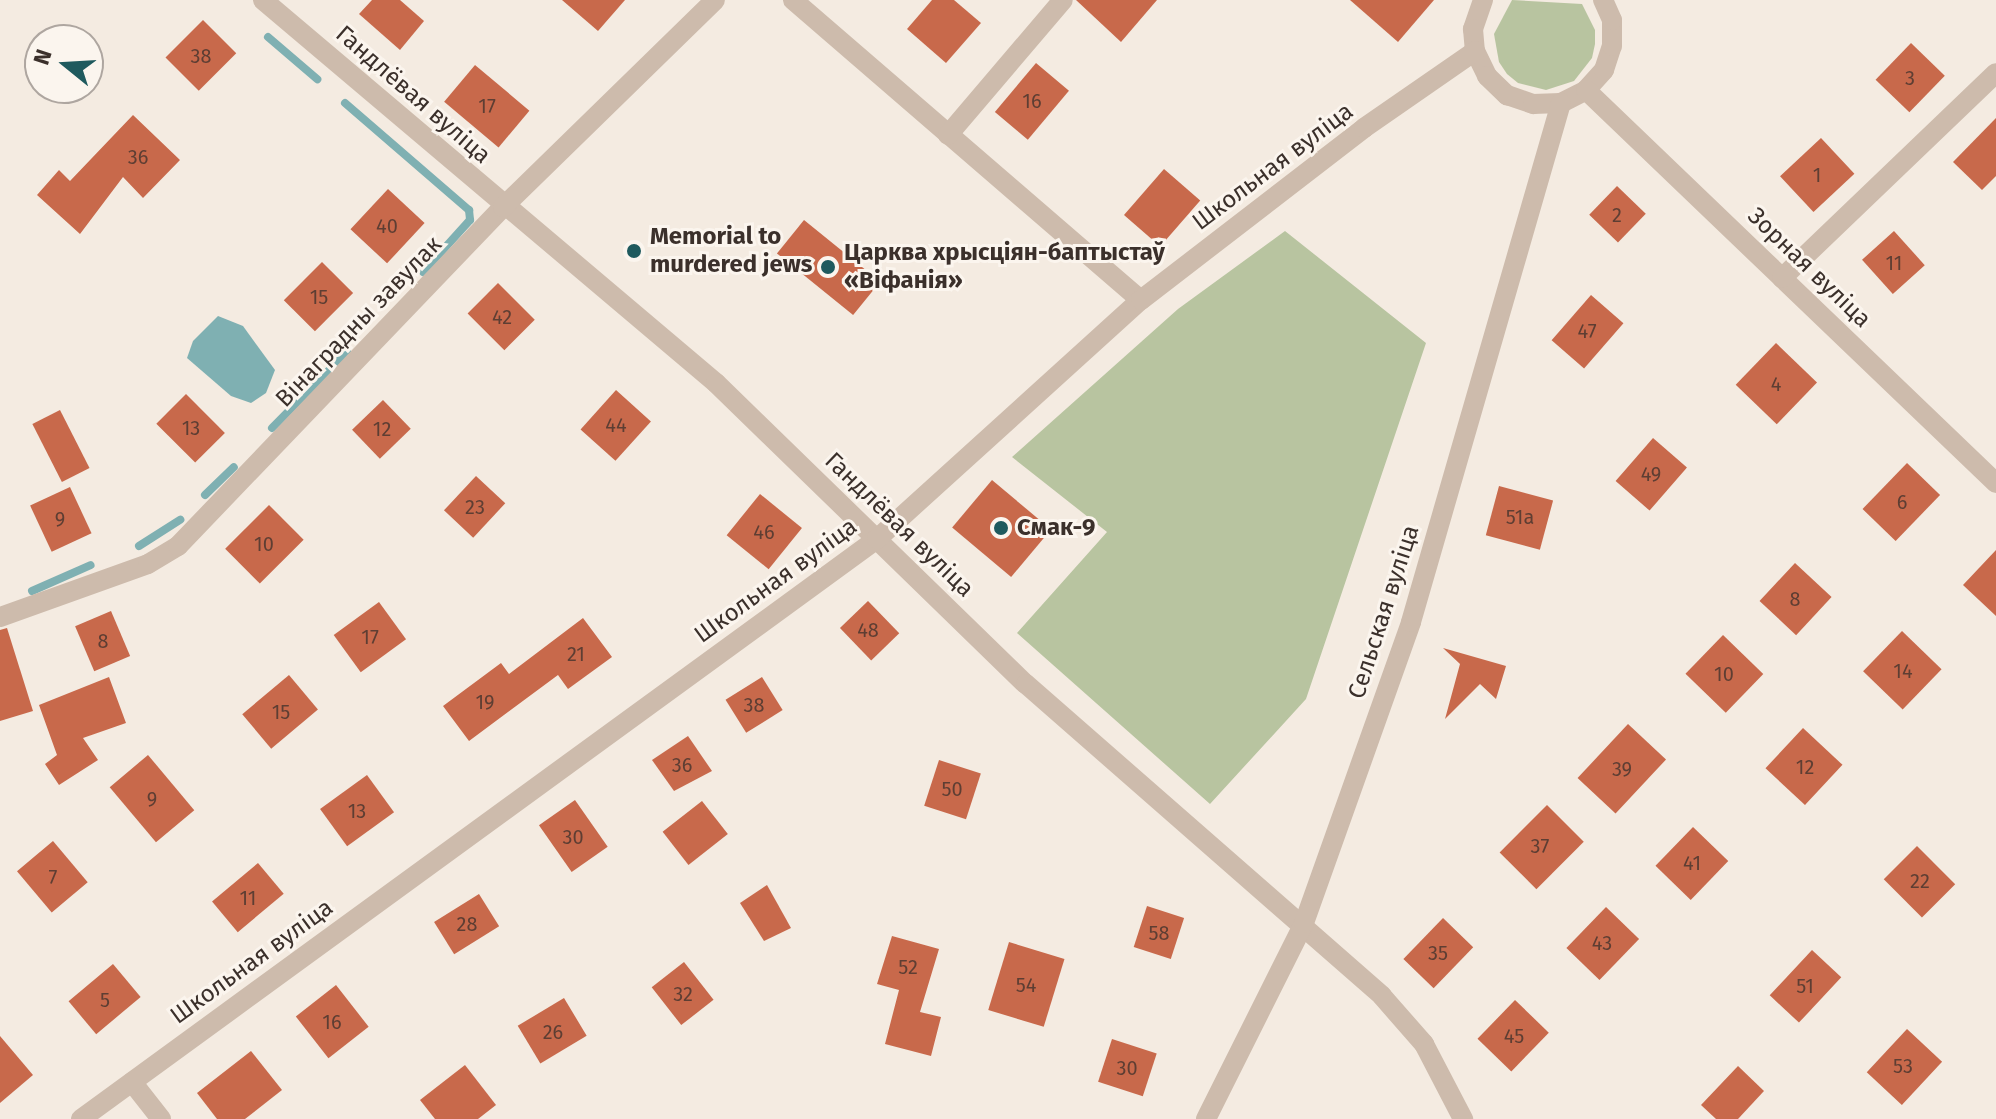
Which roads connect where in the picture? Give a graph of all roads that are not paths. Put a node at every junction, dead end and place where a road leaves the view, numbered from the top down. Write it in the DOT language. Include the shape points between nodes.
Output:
graph roads {
  1 [pos="263,0"];
  2 [pos="715,0"];
  3 [pos="793,0"];
  4 [pos="1063,0"];
  5 [pos="1483,0"];
  6 [pos="1603,0"];
  7 [pos="1475,51"];
  8 [pos="1996,73"];
  9 [pos="1586,90"];
  10 [pos="1561,103"];
  11 [pos="948,135"];
  12 [pos="503,207"];
  13 [pos="1782,278"];
  14 [pos="1141,300"];
  15 [pos="1996,483"];
  16 [pos="877,539"];
  17 [pos="0,617"];
  18 [pos="1304,923"];
  19 [pos="132,1082"];
  20 [pos="81,1119"];
  21 [pos="161,1119"];
  22 [pos="1206,1119"];
  23 [pos="1463,1119"];
  1 -- 12 [label="street, Гандлёвая вуліца"];
  2 -- 12 [label="street, Вінаградны завулак"];
  3 -- 11 [label="street"];
  4 -- 11 [label="street"];
  5 -- 7 [label="street" via="1473,29"];
  6 -- 9 [label="street" via="1612,20 1612,46 1604,70"];
  7 -- 10 [label="street" via="1487,76 1507,95 1533,104"];
  7 -- 14 [label="street, Школьная вуліца" via="1364,128"];
  8 -- 13 [label="street"];
  9 -- 10 [label="street"];
  9 -- 13 [label="street, Зорная вуліца"];
  10 -- 18 [label="street, Сельская вуліца" via="1411,622"];
  11 -- 14 [label="street"];
  12 -- 16 [label="street, Гандлёвая вуліца" via="716,383"];
  12 -- 17 [label="street, Вінаградны завулак" via="178,546 148,564"];
  13 -- 15 [label="street, Зорная вуліца"];
  14 -- 16 [label="street, Школьная вуліца"];
  16 -- 18 [label="street, Гандлёвая вуліца" via="1026,684"];
  16 -- 19 [label="street, Школьная вуліца"];
  18 -- 22 [label="street, Сельская вуліца"];
  18 -- 23 [label="street, Гандлёвая вуліца" via="1424,1044"];
  19 -- 20 [label="street, Школьная вуліца"];
  19 -- 21 [label="street"];
}
